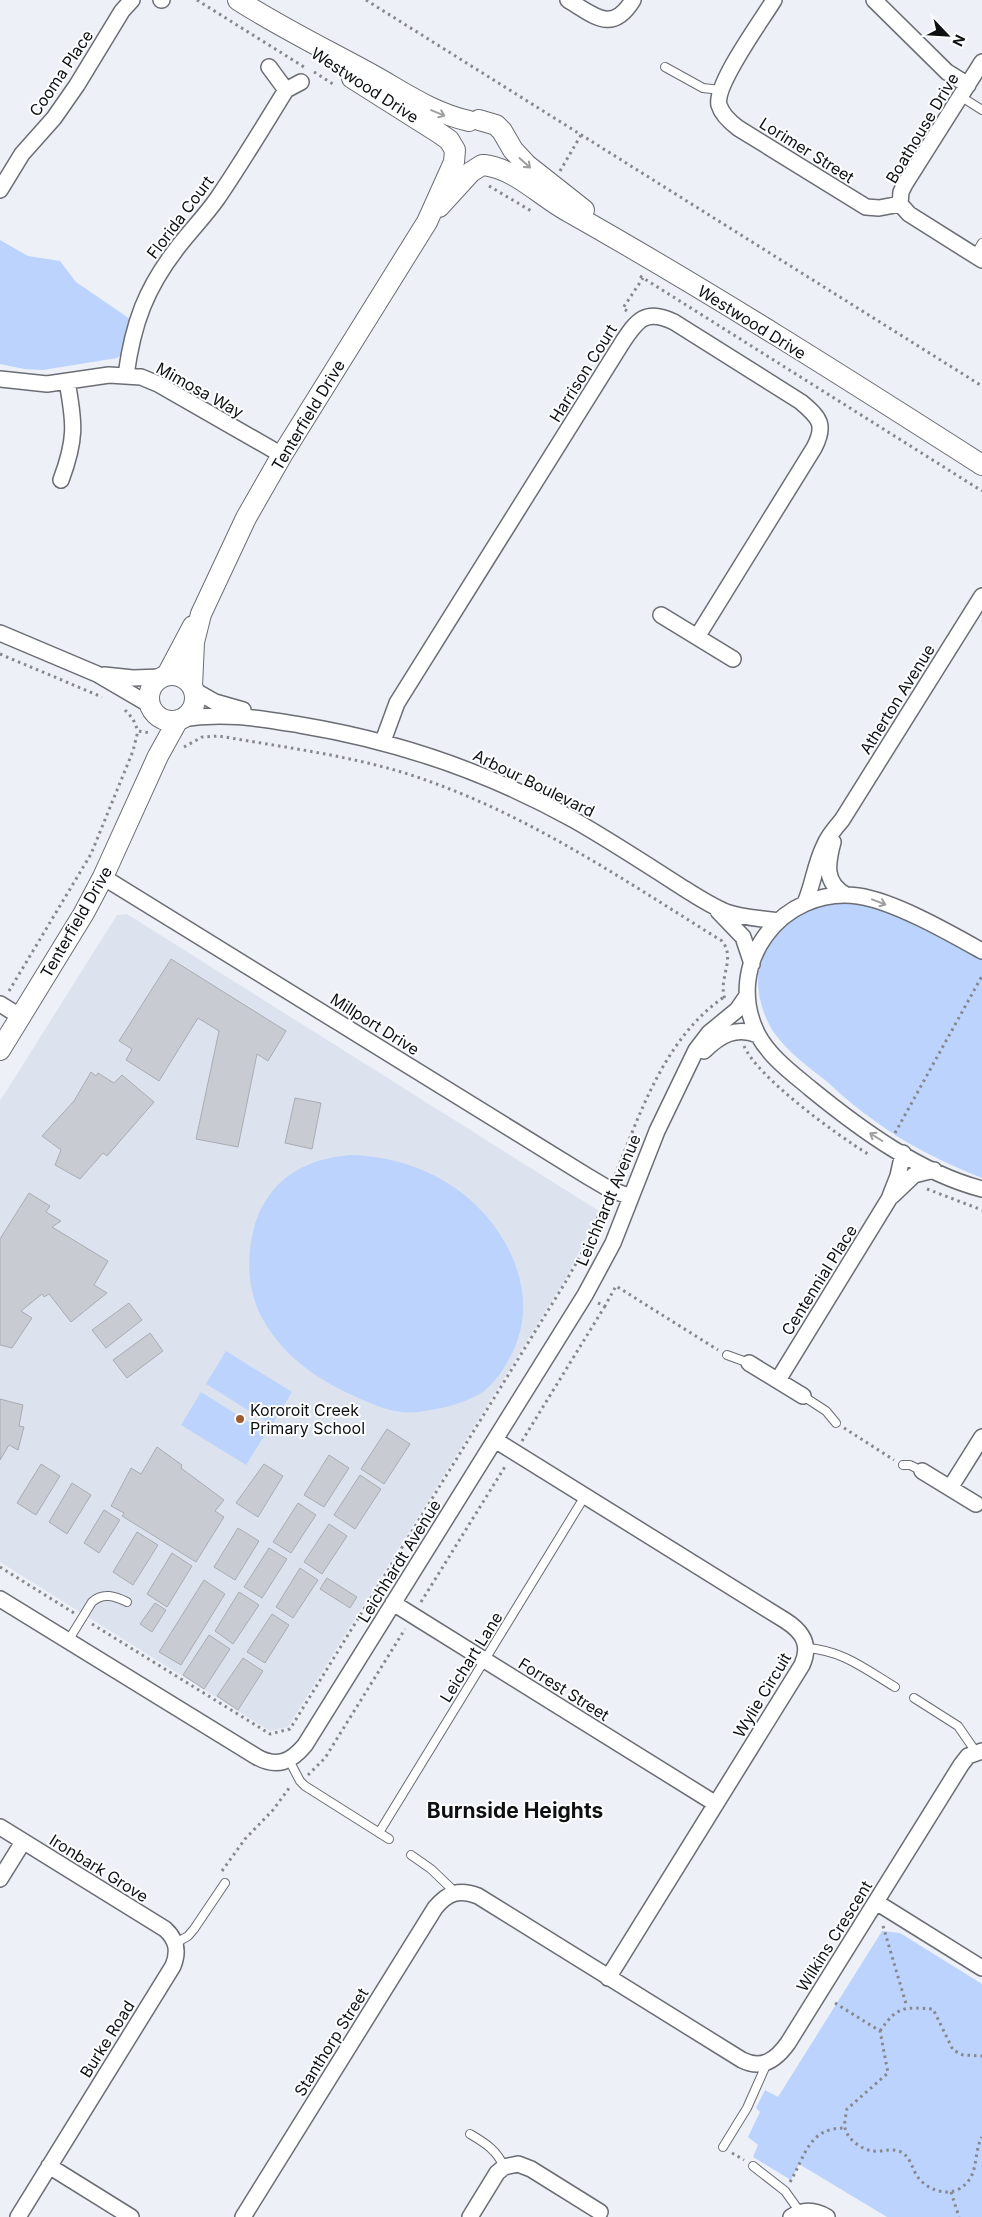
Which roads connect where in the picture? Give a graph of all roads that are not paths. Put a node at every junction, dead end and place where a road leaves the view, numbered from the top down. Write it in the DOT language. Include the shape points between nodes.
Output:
graph roads {
  1 [pos="132,0"];
  2 [pos="238,0"];
  3 [pos="568,0"];
  4 [pos="634,0"];
  5 [pos="774,0"];
  6 [pos="874,0"];
  7 [pos="273,22"];
  8 [pos="982,62"];
  9 [pos="269,67"];
  10 [pos="665,67"];
  11 [pos="301,82"];
  12 [pos="286,90"];
  13 [pos="720,90"];
  14 [pos="964,91"];
  15 [pos="982,110"];
  16 [pos="474,121"];
  17 [pos="455,150"];
  18 [pos="483,165"];
  19 [pos="0,190"];
  20 [pos="900,204"];
  21 [pos="426,222"];
  22 [pos="631,247"];
  23 [pos="980,253"];
  24 [pos="126,375"];
  25 [pos="0,379"];
  26 [pos="67,382"];
  27 [pos="874,396"];
  28 [pos="982,454"];
  29 [pos="282,455"];
  30 [pos="982,465"];
  31 [pos="61,480"];
  32 [pos="982,596"];
  33 [pos="202,614"];
  34 [pos="661,615"];
  35 [pos="0,633"];
  36 [pos="697,637"];
  37 [pos="733,659"];
  38 [pos="97,674"];
  39 [pos="165,676"];
  40 [pos="193,688"];
  41 [pos="151,708"];
  42 [pos="262,719"];
  43 [pos="179,720"];
  44 [pos="383,741"];
  45 [pos="142,790"];
  46 [pos="842,820"];
  47 [pos="103,877"];
  48 [pos="846,895"];
  49 [pos="805,903"];
  50 [pos="715,908"];
  51 [pos="778,921"];
  52 [pos="982,951"];
  53 [pos="752,964"];
  54 [pos="746,997"];
  55 [pos="1,1004"];
  56 [pos="21,1017"];
  57 [pos="758,1035"];
  58 [pos="0,1050"];
  59 [pos="684,1075"];
  60 [pos="903,1153"];
  61 [pos="934,1170"];
  62 [pos="982,1189"];
  63 [pos="631,1197"];
  64 [pos="890,1199"];
  65 [pos="727,1356"];
  66 [pos="749,1363"];
  67 [pos="778,1380"];
  68 [pos="803,1396"];
  69 [pos="836,1423"];
  70 [pos="982,1437"];
  71 [pos="495,1440"];
  72 [pos="902,1465"];
  73 [pos="922,1470"];
  74 [pos="950,1488"];
  75 [pos="585,1496"];
  76 [pos="979,1506"];
  77 [pos="0,1599"];
  78 [pos="127,1602"];
  79 [pos="393,1603"];
  80 [pos="68,1641"];
  81 [pos="806,1648"];
  82 [pos="484,1660"];
  83 [pos="895,1687"];
  84 [pos="914,1698"];
  85 [pos="979,1751"];
  86 [pos="289,1760"];
  87 [pos="716,1804"];
  88 [pos="0,1827"];
  89 [pos="380,1831"];
  90 [pos="389,1839"];
  91 [pos="23,1842"];
  92 [pos="411,1855"];
  93 [pos="0,1879"];
  94 [pos="225,1883"];
  95 [pos="455,1892"];
  96 [pos="876,1902"];
  97 [pos="176,1943"];
  98 [pos="982,1968"];
  99 [pos="608,1978"];
  100 [pos="767,2063"];
  101 [pos="470,2134"];
  102 [pos="723,2147"];
  103 [pos="49,2166"];
  104 [pos="753,2166"];
  105 [pos="504,2167"];
  106 [pos="600,2212"];
  107 [pos="795,2215"];
  108 [pos="18,2217"];
  109 [pos="130,2217"];
  110 [pos="243,2217"];
  111 [pos="470,2217"];
  112 [pos="827,2217"];
  1 -- 19 [label="street, Cooma Place" via="122,11 78,85 22,154"];
  2 -- 7 [label="street, Westwood Drive"];
  3 -- 4 [label="street" via="602,20 612,21 620,17"];
  5 -- 13 [label="street"];
  6 -- 14 [label="street"];
  7 -- 16 [label="street, Westwood Drive, one-way" via="429,108"];
  7 -- 17 [label="street, Westwood Drive" via="338,70 449,140"];
  8 -- 14 [label="street, Boathouse Drive"];
  9 -- 12 [label="street"];
  10 -- 13 [label="lane" via="703,88"];
  11 -- 12 [label="street"];
  12 -- 24 [label="street, Florida Court" via="218,198 178,246 153,284 143,302"];
  13 -- 20 [label="street, Lorimer Street" via="718,103 722,112 738,128 866,206 879,208"];
  14 -- 15 [label="lane"];
  14 -- 20 [label="street, Boathouse Drive" via="905,184"];
  16 -- 17 [label="street" via="460,127 455,135"];
  16 -- 18 [label="street" via="489,124 499,140 495,154"];
  16 -- 22 [label="street, Westwood Drive, one-way" via="496,124 526,165"];
  17 -- 18 [label="street" via="464,162"];
  17 -- 21 [label="street, Tenterfield Drive" via="454,162"];
  18 -- 21 [label="street, Tenterfield Drive" via="471,172"];
  18 -- 22 [label="street, Westwood Drive" via="508,171 553,204"];
  20 -- 23 [label="street, Boathouse Drive" via="909,214"];
  21 -- 29 [label="street, Tenterfield Drive"];
  22 -- 27 [label="street, Westwood Drive"];
  24 -- 26 [label="street, Mimosa Way" via="90,376"];
  24 -- 29 [label="street, Mimosa Way" via="158,384"];
  25 -- 26 [label="street, Mimosa Way" via="32,384"];
  26 -- 31 [label="street" via="74,426 70,455"];
  27 -- 28 [label="street, Westwood Drive"];
  27 -- 30 [label="street, Westwood Drive"];
  29 -- 33 [label="street, Tenterfield Drive" via="246,518"];
  32 -- 46 [label="street, Atherton Avenue"];
  33 -- 39 [label="street, Tenterfield Drive"];
  33 -- 40 [label="street, Tenterfield Drive" via="194,642"];
  34 -- 36 [label="street"];
  35 -- 38 [label="street"];
  36 -- 37 [label="street"];
  36 -- 44 [label="street, Harrison Court" via="814,448 821,425 801,402 674,322 654,315 634,325 622,343 397,703"];
  38 -- 39 [label="street" via="133,678"];
  38 -- 41 [label="street"];
  39 -- 40 [label="street" via="182,676"];
  39 -- 41 [label="street" via="152,686"];
  40 -- 42 [label="street" via="215,702"];
  40 -- 43 [label="street" via="194,704"];
  41 -- 43 [label="street" via="164,719"];
  41 -- 45 [label="street, Tenterfield Drive" via="156,740"];
  42 -- 43 [label="street" via="216,714"];
  42 -- 44 [label="street, Arbour Boulevard"];
  43 -- 45 [label="street, Tenterfield Drive"];
  44 -- 50 [label="street, Arbour Boulevard" via="468,769 548,806"];
  45 -- 47 [label="street, Tenterfield Drive"];
  46 -- 48 [label="street" via="831,848 829,871 835,889"];
  46 -- 49 [label="street" via="824,847"];
  47 -- 56 [label="street, Tenterfield Drive"];
  47 -- 63 [label="street, Millport Drive" via="609,1189"];
  48 -- 49 [label="street"];
  48 -- 52 [label="street, one-way" via="875,900"];
  49 -- 51 [label="street"];
  50 -- 51 [label="street" via="745,918"];
  50 -- 53 [label="street" via="743,937"];
  51 -- 53 [label="street" via="766,934"];
  53 -- 54 [label="street"];
  54 -- 57 [label="street"];
  54 -- 59 [label="street" via="737,1010 702,1042"];
  55 -- 56 [label="street"];
  56 -- 58 [label="street, Tenterfield Drive"];
  57 -- 59 [label="street" via="745,1030 725,1035 699,1056"];
  60 -- 57 [label="street, one-way" via="849,1120 794,1075"];
  59 -- 63 [label="street, Leichhardt Avenue"];
  60 -- 61 [label="street"];
  60 -- 64 [label="street"];
  61 -- 62 [label="street"];
  61 -- 64 [label="street" via="914,1175"];
  63 -- 71 [label="street, Leichhardt Avenue" via="613,1243 585,1295"];
  64 -- 67 [label="street, Centennial Place"];
  65 -- 66 [label="lane"];
  66 -- 67 [label="street"];
  67 -- 68 [label="street"];
  68 -- 69 [label="lane" via="826,1411"];
  70 -- 74 [label="street"];
  71 -- 75 [label="street, Wylie Circuit"];
  71 -- 79 [label="street, Leichhardt Avenue"];
  72 -- 73 [label="lane"];
  73 -- 74 [label="street"];
  74 -- 76 [label="street"];
  75 -- 81 [label="street, Wylie Circuit" via="798,1628"];
  75 -- 82 [label="lane, Leichart Lane"];
  77 -- 80 [label="street"];
  78 -- 80 [label="lane" via="112,1596 97,1598"];
  79 -- 82 [label="street, Forrest Street"];
  79 -- 86 [label="street, Leichhardt Avenue" via="305,1746"];
  80 -- 86 [label="street" via="257,1758 272,1763"];
  81 -- 83 [label="lane" via="842,1655"];
  81 -- 87 [label="street, Wylie Circuit" via="802,1665"];
  82 -- 87 [label="street, Forrest Street"];
  82 -- 89 [label="lane, Leichart Lane"];
  84 -- 85 [label="lane" via="958,1726"];
  85 -- 96 [label="street, Wilkins Crescent" via="960,1765"];
  86 -- 89 [label="lane" via="306,1786"];
  87 -- 99 [label="street, Wylie Circuit"];
  88 -- 91 [label="street, Ironbark Grove"];
  89 -- 90 [label="lane"];
  91 -- 93 [label="street"];
  91 -- 97 [label="street, Ironbark Grove" via="165,1929"];
  92 -- 95 [label="lane"];
  94 -- 97 [label="lane" via="194,1929"];
  95 -- 99 [label="street" via="478,1896"];
  95 -- 110 [label="street, Stanthorp Street" via="436,1908"];
  96 -- 98 [label="street"];
  96 -- 100 [label="street, Wilkins Crescent" via="781,2054"];
  97 -- 103 [label="street, Burke Road" via="173,1966"];
  99 -- 100 [label="street" via="742,2060 752,2065"];
  100 -- 102 [label="lane, Wilkins Crescent" via="747,2108"];
  101 -- 105 [label="lane" via="490,2147"];
  103 -- 108 [label="street, Burke Road"];
  103 -- 109 [label="street"];
  104 -- 107 [label="lane" via="785,2191"];
  105 -- 106 [label="street" via="518,2164 531,2169"];
  105 -- 111 [label="street"];
  107 -- 112 [label="street" via="810,2211"];
}
